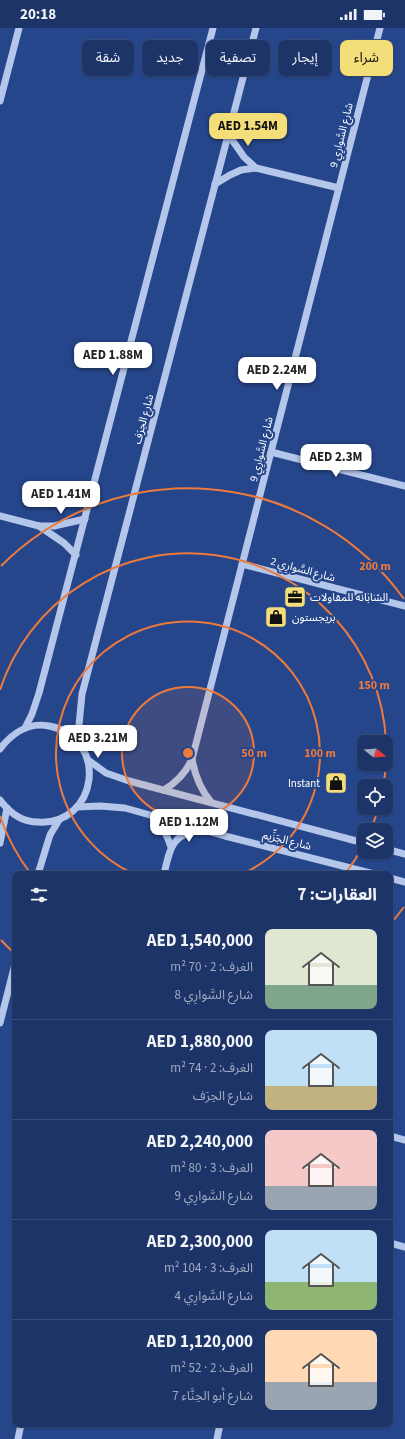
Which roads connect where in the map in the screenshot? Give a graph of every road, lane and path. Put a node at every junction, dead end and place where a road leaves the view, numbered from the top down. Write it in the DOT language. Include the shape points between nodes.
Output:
graph roads {
  1 [pos="19,28"];
  2 [pos="213,28"];
  3 [pos="256,28"];
  4 [pos="380,28"];
  5 [pos="0,101"];
  6 [pos="228,134"];
  7 [pos="256,168"];
  8 [pos="216,184"];
  9 [pos="339,188"];
  10 [pos="271,452"];
  11 [pos="405,486"];
  12 [pos="0,516"];
  13 [pos="85,519"];
  14 [pos="39,526"];
  15 [pos="76,555"];
  16 [pos="242,564"];
  17 [pos="405,606"];
  18 [pos="25,728"];
  19 [pos="15,733"];
  20 [pos="0,739"];
  21 [pos="82,746"];
  22 [pos="0,749"];
  23 [pos="192,759"];
  24 [pos="88,760"];
  25 [pos="164,790"];
  26 [pos="0,800"];
  27 [pos="211,802"];
  28 [pos="77,807"];
  29 [pos="6,808"];
  30 [pos="150,814"];
  31 [pos="59,820"];
  32 [pos="201,828"];
  33 [pos="357,841"];
  34 [pos="0,843"];
  35 [pos="170,848"];
  36 [pos="393,851"];
  37 [pos="405,854"];
  38 [pos="39,871"];
  39 [pos="165,871"];
  40 [pos="362,871"];
  41 [pos="393,879"];
  42 [pos="405,882"];
  43 [pos="12,976"];
  44 [pos="0,1023"];
  45 [pos="393,1137"];
  46 [pos="405,1140"];
  47 [pos="393,1244"];
  48 [pos="405,1247"];
  49 [pos="20,1427"];
  50 [pos="219,1427"];
  51 [pos="18,1439"];
  52 [pos="216,1439"];
  1 -- 5 [label="street"];
  2 -- 13 [label="street"];
  3 -- 6 [label="street, شارع الحِرَف"];
  4 -- 9 [label="street, شارع السَّوارِي 9"];
  6 -- 7 [label="street" via="236,148"];
  6 -- 8 [label="street, شارع الحِرَف"];
  7 -- 8 [label="street" via="241,170"];
  7 -- 9 [label="street"];
  8 -- 21 [label="street, شارع الحِرَف" via="82,694 79,725"];
  9 -- 10 [label="street, شارع السَّوارِي 9"];
  10 -- 11 [label="street"];
  10 -- 16 [label="street, شارع السَّوارِي 9"];
  12 -- 14 [label="street"];
  13 -- 14 [label="street" via="54,526"];
  13 -- 15 [label="street"];
  14 -- 15 [label="street" via="64,543"];
  15 -- 18 [label="street" via="39,693"];
  16 -- 17 [label="street, شارع السَّوارِي 2"];
  16 -- 23 [label="street, شارع السَّوارِي 9"];
  18 -- 19 [label="street"];
  18 -- 21 [label="street" via="56,728 75,738"];
  19 -- 20 [label="street"];
  19 -- 22 [label="street"];
  21 -- 24 [label="street"];
  23 -- 25 [label="street, شارع السَّوارِي 9" via="181,777"];
  23 -- 27 [label="street, شارع السَّوارِي 9" via="196,778"];
  24 -- 25 [label="street, شارع الجَزِّيم" via="106,773"];
  24 -- 28 [label="street" via="89,785 85,797"];
  25 -- 27 [label="street, شارع الجَزِّيم"];
  26 -- 29 [label="street"];
  27 -- 33 [label="street, شارع الجَزِّيم"];
  28 -- 30 [label="street, شارع الجَزِّيم" via="125,808"];
  28 -- 31 [label="street"];
  29 -- 31 [label="street" via="31,822"];
  29 -- 34 [label="street"];
  30 -- 32 [label="street, شارع الجَزِّيم"];
  30 -- 35 [label="street" via="166,832"];
  31 -- 38 [label="street" via="50,835"];
  32 -- 35 [label="street" via="187,833"];
  32 -- 40 [label="street, شارع الجَزِّيم"];
  35 -- 39 [label="street"];
  36 -- 37 [label="street"];
  41 -- 42 [label="street"];
  43 -- 44 [label="street"];
  45 -- 46 [label="street"];
  47 -- 48 [label="street"];
  49 -- 51 [label="street"];
  50 -- 52 [label="street"];
}
